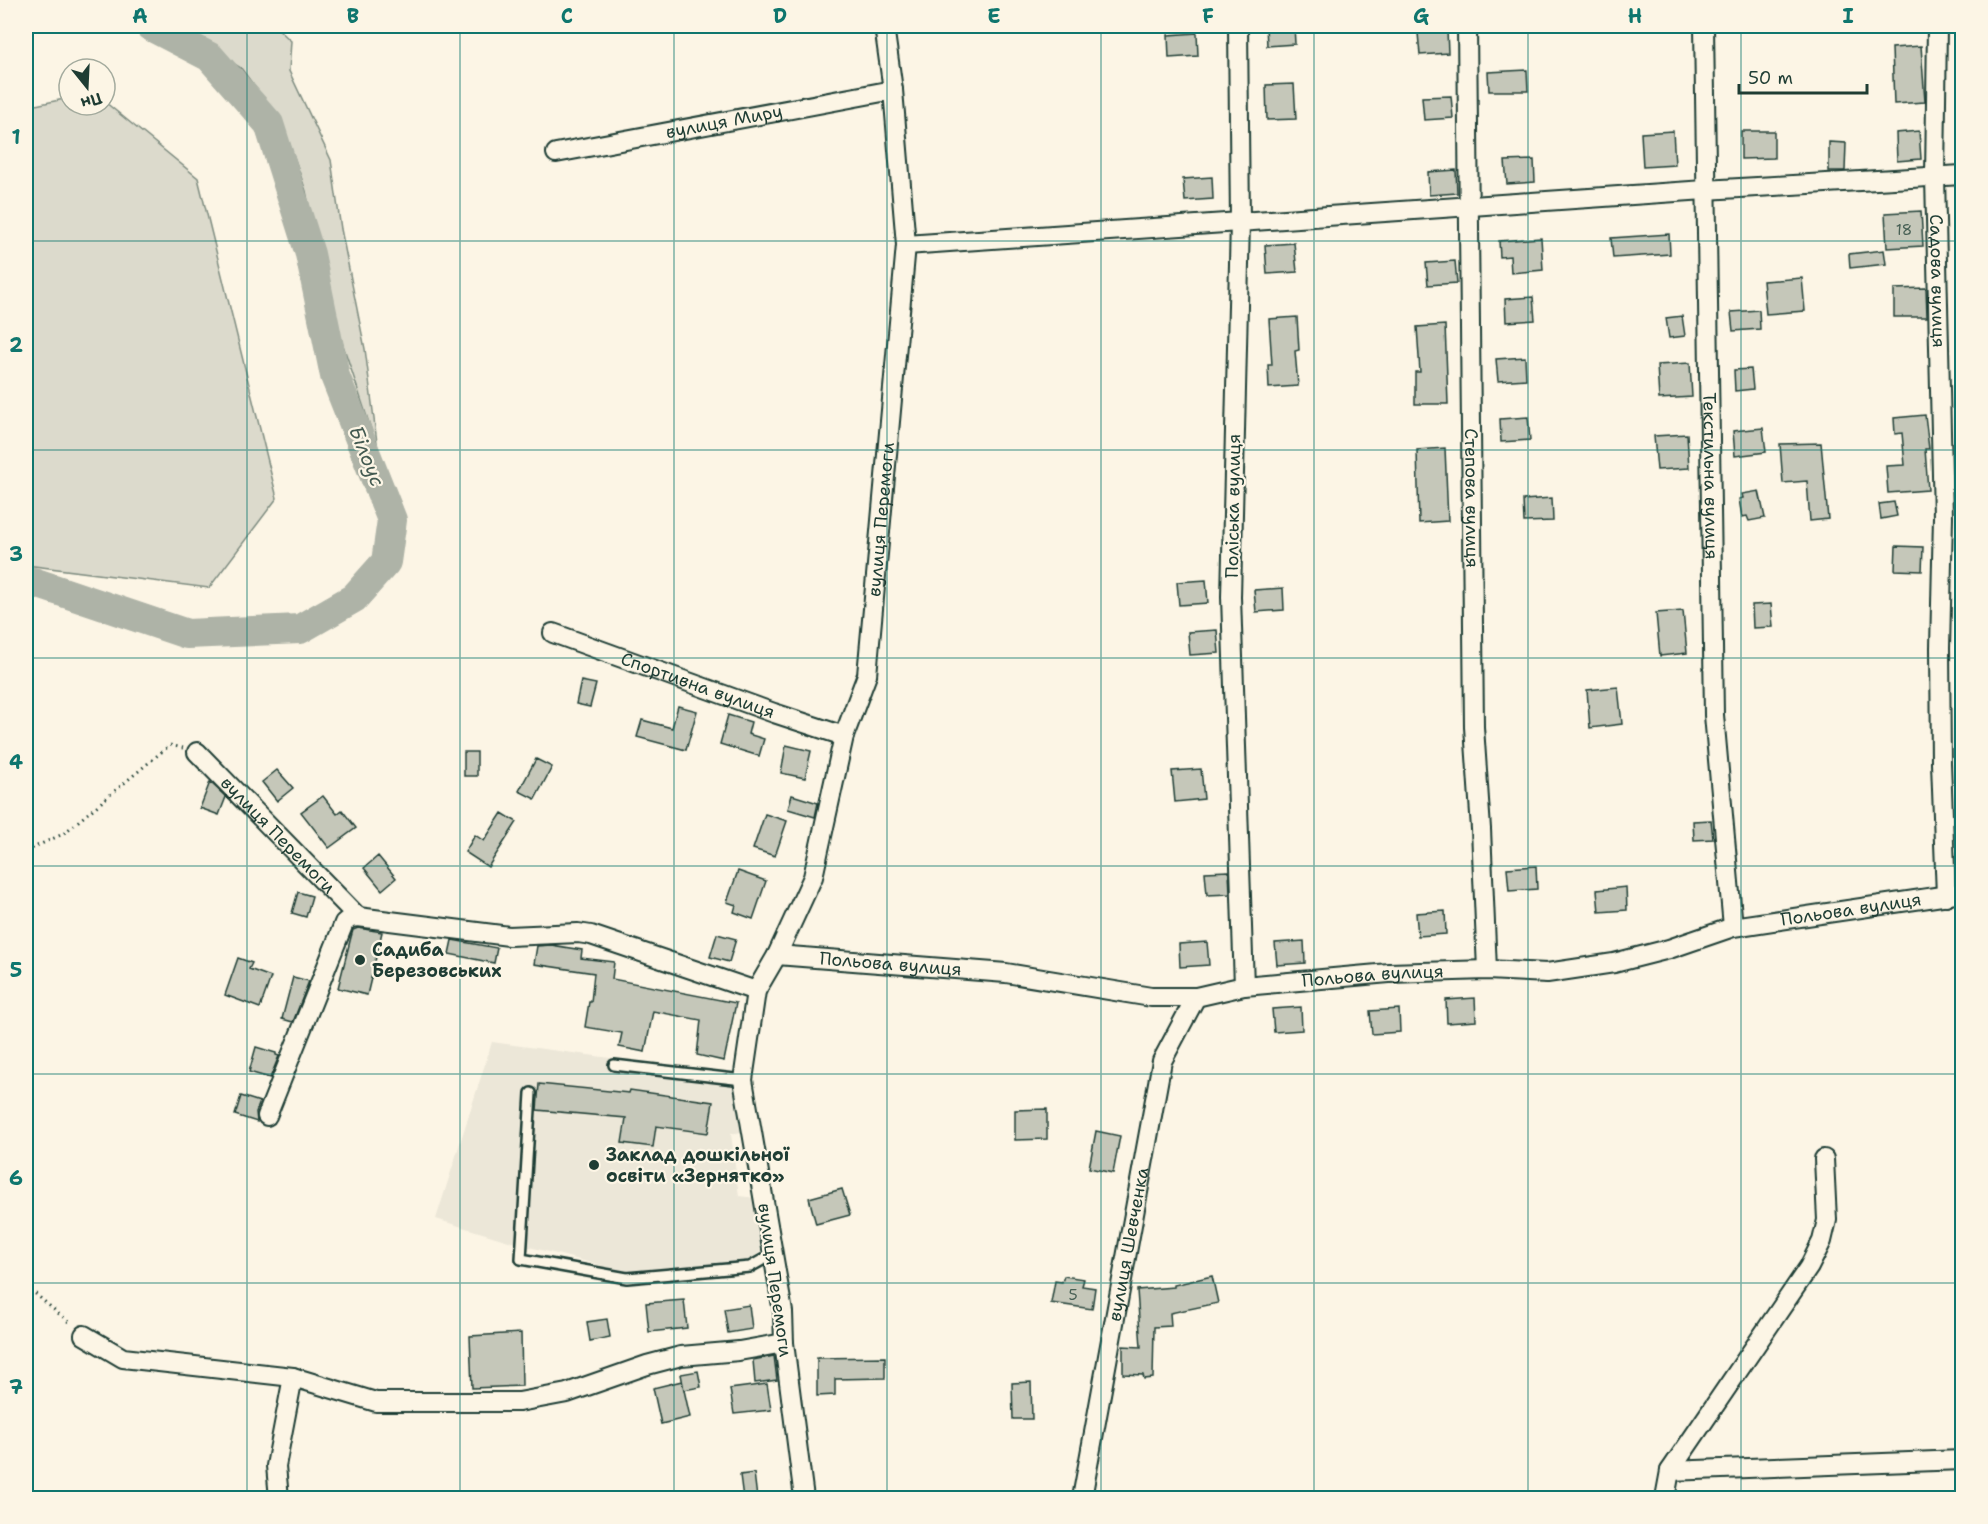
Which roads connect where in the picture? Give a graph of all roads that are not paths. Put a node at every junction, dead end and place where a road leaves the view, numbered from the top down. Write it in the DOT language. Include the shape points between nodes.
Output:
graph roads {
  1 [pos="884,26"];
  2 [pos="1238,26"];
  3 [pos="1467,26"];
  4 [pos="1704,26"];
  5 [pos="1937,26"];
  6 [pos="893,90"];
  7 [pos="556,153"];
  8 [pos="1962,175"];
  9 [pos="1935,177"];
  10 [pos="1705,190"];
  11 [pos="1469,207"];
  12 [pos="1240,222"];
  13 [pos="906,245"];
  14 [pos="553,633"];
  15 [pos="844,736"];
  16 [pos="197,752"];
  17 [pos="1954,895"];
  18 [pos="358,917"];
  19 [pos="1733,927"];
  20 [pos="777,955"];
  21 [pos="1487,970"];
  22 [pos="1244,986"];
  23 [pos="756,991"];
  24 [pos="1196,997"];
  25 [pos="614,1065"];
  26 [pos="743,1080"];
  27 [pos="531,1093"];
  28 [pos="267,1116"];
  29 [pos="1824,1159"];
  30 [pos="773,1254"];
  31 [pos="84,1335"];
  32 [pos="784,1343"];
  33 [pos="293,1377"];
  34 [pos="1962,1460"];
  35 [pos="1671,1471"];
  36 [pos="279,1498"];
  37 [pos="804,1498"];
  38 [pos="1082,1498"];
  39 [pos="1665,1498"];
  1 -- 6 [label="street, вулиця Перемоги"];
  2 -- 12 [label="street, Поліська вулиця"];
  3 -- 11 [label="street, Степова вулиця"];
  4 -- 10 [label="street, Текстильна вулиця"];
  5 -- 9 [label="street, Садова вулиця"];
  6 -- 7 [label="street, вулиця Миру"];
  6 -- 13 [label="street, вулиця Перемоги"];
  8 -- 9 [label="street"];
  9 -- 10 [label="street"];
  9 -- 17 [label="street, Садова вулиця" via="1943,517 1941,763"];
  10 -- 11 [label="street"];
  10 -- 19 [label="street, Текстильна вулиця" via="1714,714"];
  11 -- 12 [label="street"];
  11 -- 21 [label="street, Степова вулиця" via="1474,727"];
  12 -- 13 [label="street"];
  12 -- 22 [label="street, Поліська вулиця" via="1231,597"];
  13 -- 15 [label="street, вулиця Перемоги" via="867,675"];
  14 -- 15 [label="street, Спортивна вулиця"];
  15 -- 20 [label="street, вулиця Перемоги" via="813,877"];
  16 -- 18 [label="street, вулиця Перемоги"];
  17 -- 19 [label="street, Польова вулиця"];
  18 -- 23 [label="street" via="509,936 591,935"];
  18 -- 28 [label="street" via="344,923"];
  19 -- 21 [label="street, Польова вулиця" via="1614,963 1547,973"];
  20 -- 23 [label="street, вулиця Перемоги"];
  20 -- 24 [label="street, Польова вулиця" via="1006,973 1151,998"];
  21 -- 22 [label="street, Польова вулиця" via="1389,973"];
  22 -- 24 [label="street, Польова вулиця"];
  23 -- 26 [label="street, вулиця Перемоги"];
  24 -- 38 [label="street, вулиця Шевченка" via="1162,1061"];
  25 -- 26 [label="lane"];
  26 -- 30 [label="street, вулиця Перемоги"];
  27 -- 30 [label="lane" via="521,1259 627,1278 750,1267"];
  29 -- 35 [label="street" via="1827,1220 1822,1241 1809,1267"];
  30 -- 32 [label="street, вулиця Перемоги"];
  31 -- 33 [label="street" via="123,1358"];
  32 -- 33 [label="street" via="681,1356 567,1393 519,1402 376,1402"];
  32 -- 37 [label="street, вулиця Перемоги"];
  33 -- 36 [label="street" via="276,1466"];
  34 -- 35 [label="street"];
  35 -- 39 [label="street"];
}
